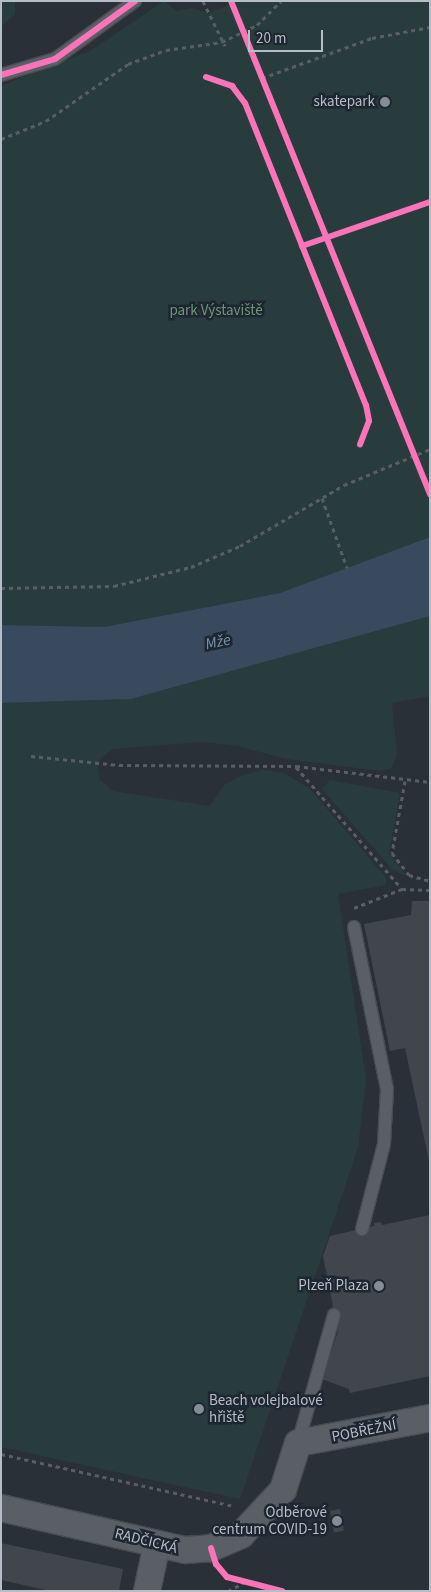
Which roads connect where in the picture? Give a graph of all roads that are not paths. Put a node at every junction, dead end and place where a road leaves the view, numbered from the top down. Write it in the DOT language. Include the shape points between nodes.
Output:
graph roads {
  1 [pos="135,1"];
  2 [pos="1,75"];
  3 [pos="354,927"];
  4 [pos="362,1229"];
  5 [pos="334,1315"];
  6 [pos="430,1418"];
  7 [pos="298,1443"];
  8 [pos="1,1508"];
  9 [pos="157,1544"];
  10 [pos="147,1591"];
  1 -- 2 [label="lane" via="54,59"];
  3 -- 4 [label="lane" via="388,1089 384,1144"];
  5 -- 7 [label="lane"];
  6 -- 7 [label="street, POBŘEŽNÍ"];
  7 -- 9 [label="street, RADČICKÁ" via="283,1490 241,1534 211,1548 185,1550"];
  8 -- 9 [label="street, RADČICKÁ"];
  9 -- 10 [label="street"];
}
